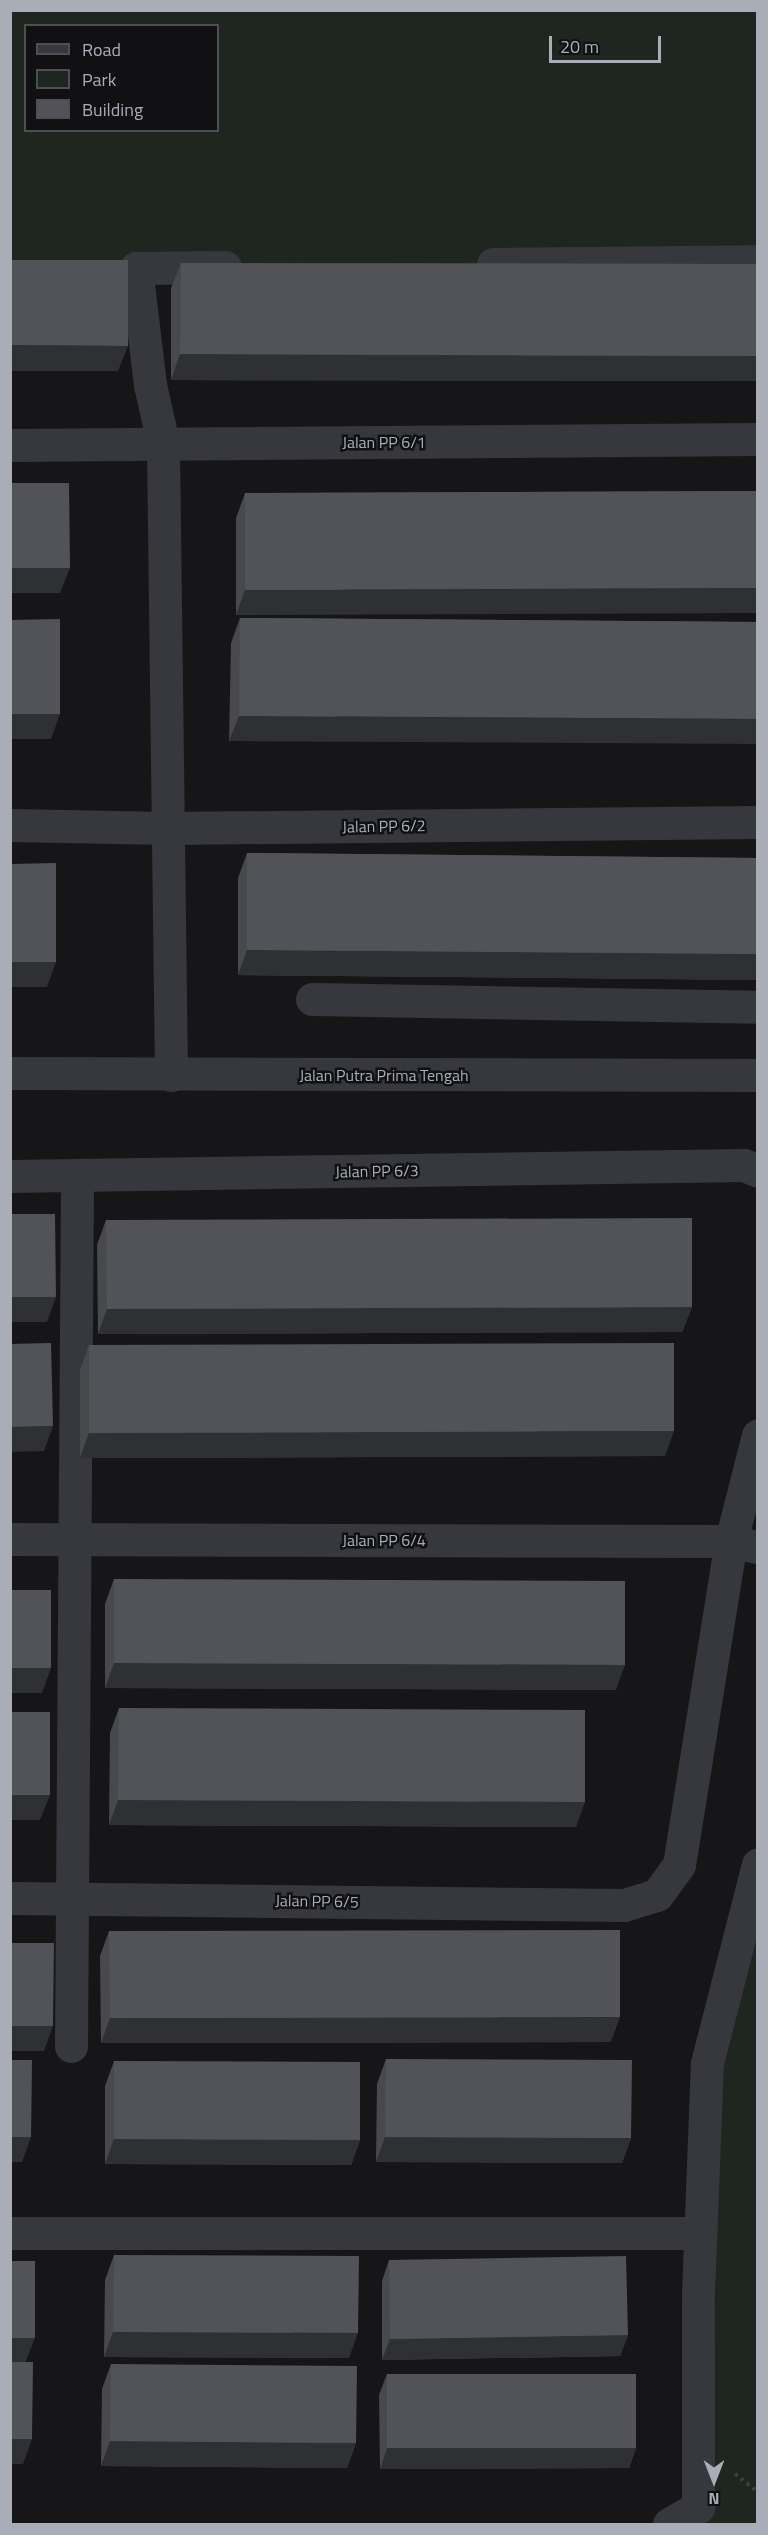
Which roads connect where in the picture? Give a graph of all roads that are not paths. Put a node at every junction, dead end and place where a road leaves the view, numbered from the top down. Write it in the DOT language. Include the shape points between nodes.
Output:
graph roads {
  1 [pos="758,261"];
  2 [pos="459,264"];
  3 [pos="255,266"];
  4 [pos="102,268"];
  5 [pos="136,268"];
  6 [pos="758,439"];
  7 [pos="163,443"];
  8 [pos="10,445"];
  9 [pos="758,822"];
  10 [pos="10,825"];
  11 [pos="168,828"];
  12 [pos="312,999"];
  13 [pos="758,1007"];
  14 [pos="10,1073"];
  15 [pos="171,1075"];
  16 [pos="758,1075"];
  17 [pos="751,1168"];
  18 [pos="10,1176"];
  19 [pos="77,1176"];
  20 [pos="758,1436"];
  21 [pos="10,1539"];
  22 [pos="75,1539"];
  23 [pos="744,1544"];
  24 [pos="758,1864"];
  25 [pos="10,1898"];
  26 [pos="72,1898"];
  27 [pos="71,2046"];
  28 [pos="10,2233"];
  29 [pos="700,2233"];
  30 [pos="669,2524"];
  1 -- 2 [label="street"];
  3 -- 5 [label="street"];
  4 -- 5 [label="street"];
  5 -- 7 [label="street" via="150,385"];
  6 -- 7 [label="street, Jalan PP 6/1"];
  7 -- 8 [label="street, Jalan PP 6/1"];
  7 -- 11 [label="street"];
  9 -- 11 [label="street, Jalan PP 6/2"];
  10 -- 11 [label="street, Jalan PP 6/2"];
  11 -- 15 [label="street"];
  12 -- 13 [label="street"];
  14 -- 15 [label="street, Jalan Putra Prima Tengah"];
  15 -- 16 [label="street, Jalan Putra Prima Tengah"];
  17 -- 19 [label="street, Jalan PP 6/3"];
  18 -- 19 [label="street, Jalan PP 6/3"];
  19 -- 22 [label="street"];
  20 -- 23 [label="street, Jalan PP 6/5"];
  21 -- 22 [label="street, Jalan PP 6/4"];
  22 -- 23 [label="street, Jalan PP 6/4"];
  22 -- 26 [label="street"];
  23 -- 26 [label="street, Jalan PP 6/5" via="679,1865 657,1895 624,1905"];
  24 -- 29 [label="street" via="707,2063"];
  25 -- 26 [label="street, Jalan PP 6/5"];
  26 -- 27 [label="street"];
  28 -- 29 [label="street"];
  29 -- 30 [label="street" via="698,2507"];
}
